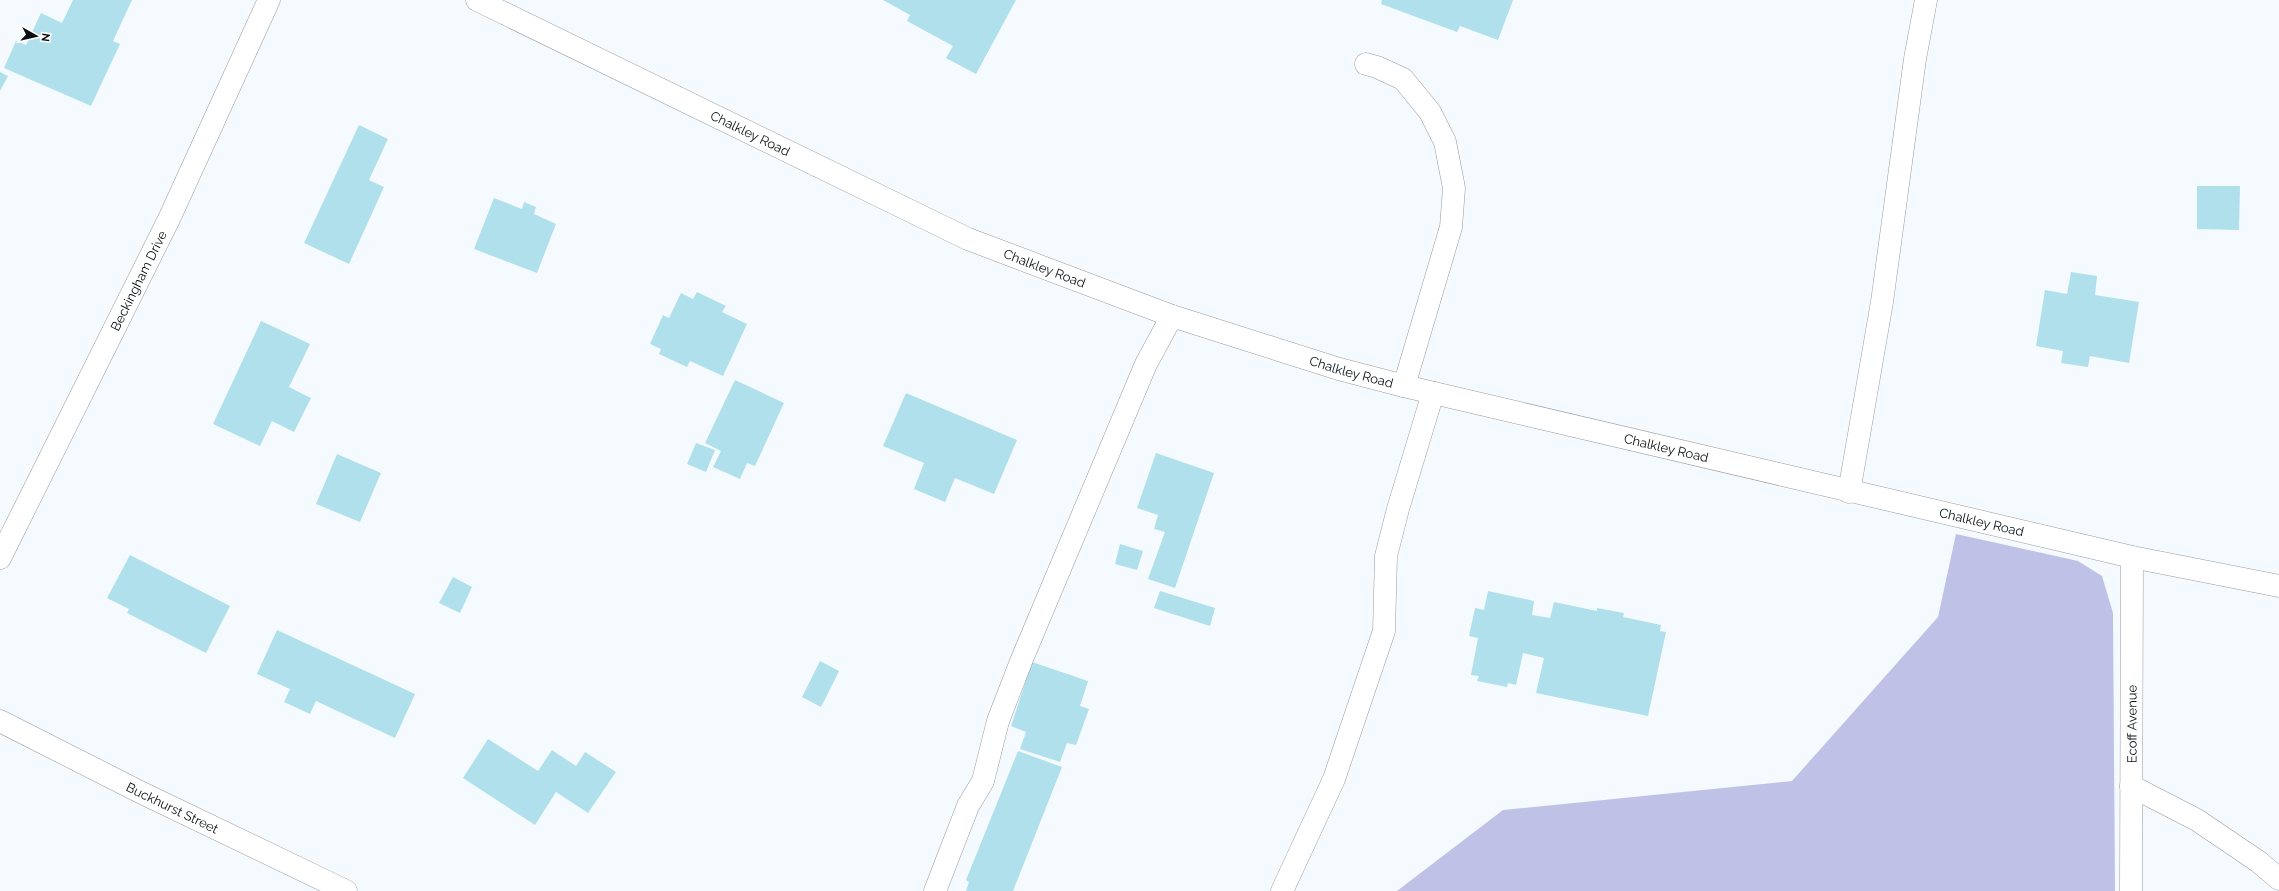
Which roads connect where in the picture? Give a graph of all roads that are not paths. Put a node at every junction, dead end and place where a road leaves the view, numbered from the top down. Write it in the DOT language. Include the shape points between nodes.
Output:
graph roads {
  1 [pos="269,0"];
  2 [pos="477,0"];
  3 [pos="1926,0"];
  4 [pos="1366,64"];
  5 [pos="1172,316"];
  6 [pos="1404,386"];
  7 [pos="1433,393"];
  8 [pos="1849,492"];
  9 [pos="2132,557"];
  10 [pos="0,558"];
  11 [pos="2279,586"];
  12 [pos="0,721"];
  13 [pos="2131,786"];
  14 [pos="2279,879"];
  15 [pos="346,891"];
  16 [pos="935,891"];
  17 [pos="1282,891"];
  18 [pos="2131,891"];
  1 -- 10 [label="street, Beckingham Drive" via="168,218"];
  2 -- 5 [label="street, Chalkley Road" via="968,239"];
  3 -- 8 [label="street" via="1915,59 1882,302"];
  4 -- 6 [label="street" via="1403,79 1430,112 1445,142 1454,188 1451,227"];
  5 -- 6 [label="street, Chalkley Road" via="1339,369"];
  5 -- 16 [label="street" via="1146,364 1022,659 998,721 983,781 968,806"];
  6 -- 7 [label="street, Chalkley Road"];
  7 -- 8 [label="street, Chalkley Road"];
  7 -- 17 [label="street" via="1386,556 1384,631 1381,642 1363,688 1334,779"];
  8 -- 9 [label="street, Chalkley Road"];
  9 -- 11 [label="street, Chalkley Road"];
  9 -- 13 [label="street, Ecoff Avenue"];
  12 -- 15 [label="street, Buckhurst Street"];
  13 -- 14 [label="street" via="2197,820 2259,862"];
  13 -- 18 [label="street, Ecoff Avenue"];
}
